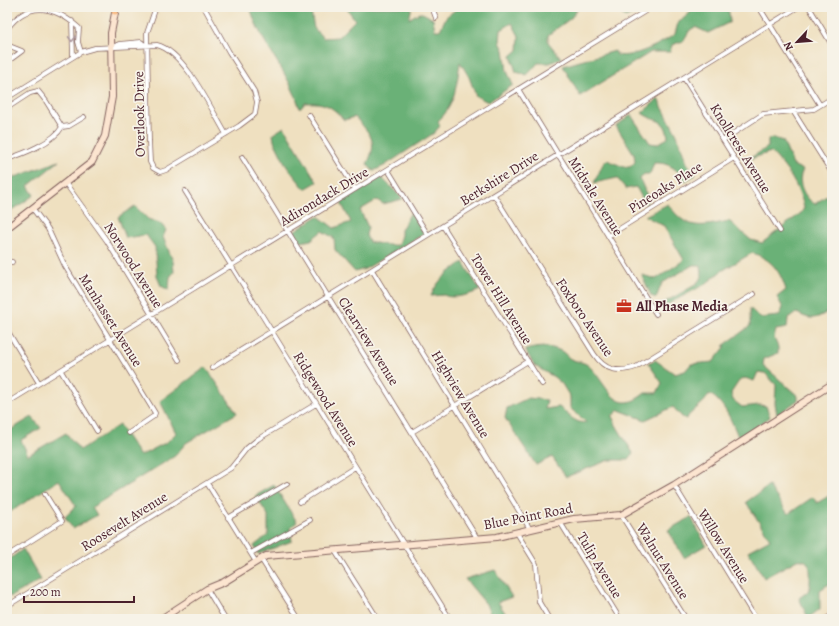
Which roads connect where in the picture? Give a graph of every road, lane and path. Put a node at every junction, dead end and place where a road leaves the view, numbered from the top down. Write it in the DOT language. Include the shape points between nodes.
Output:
graph roads {
  1 [pos="156,7"];
  2 [pos="204,7"];
  3 [pos="432,7"];
  4 [pos="652,7"];
  5 [pos="760,7"];
  6 [pos="798,7"];
  7 [pos="809,7"];
  8 [pos="115,8"];
  9 [pos="436,18"];
  10 [pos="72,22"];
  11 [pos="770,25"];
  12 [pos="7,29"];
  13 [pos="832,45"];
  14 [pos="7,46"];
  15 [pos="147,46"];
  16 [pos="113,49"];
  17 [pos="81,52"];
  18 [pos="73,56"];
  19 [pos="7,62"];
  20 [pos="684,78"];
  21 [pos="518,90"];
  22 [pos="7,98"];
  23 [pos="832,98"];
  24 [pos="820,105"];
  25 [pos="7,108"];
  26 [pos="794,111"];
  27 [pos="309,115"];
  28 [pos="84,117"];
  29 [pos="62,128"];
  30 [pos="226,134"];
  31 [pos="723,140"];
  32 [pos="558,155"];
  33 [pos="242,157"];
  34 [pos="734,158"];
  35 [pos="7,159"];
  36 [pos="388,170"];
  37 [pos="832,173"];
  38 [pos="66,184"];
  39 [pos="355,189"];
  40 [pos="185,191"];
  41 [pos="494,195"];
  42 [pos="32,209"];
  43 [pos="443,226"];
  44 [pos="7,228"];
  45 [pos="288,231"];
  46 [pos="780,231"];
  47 [pos="428,234"];
  48 [pos="608,236"];
  49 [pos="7,261"];
  50 [pos="12,262"];
  51 [pos="231,266"];
  52 [pos="372,270"];
  53 [pos="754,294"];
  54 [pos="328,297"];
  55 [pos="152,314"];
  56 [pos="656,314"];
  57 [pos="7,330"];
  58 [pos="272,331"];
  59 [pos="111,340"];
  60 [pos="179,360"];
  61 [pos="528,360"];
  62 [pos="212,368"];
  63 [pos="61,371"];
  64 [pos="39,383"];
  65 [pos="542,384"];
  66 [pos="829,385"];
  67 [pos="832,396"];
  68 [pos="7,403"];
  69 [pos="316,404"];
  70 [pos="456,406"];
  71 [pos="97,431"];
  72 [pos="412,432"];
  73 [pos="128,433"];
  74 [pos="355,467"];
  75 [pos="207,483"];
  76 [pos="287,484"];
  77 [pos="674,485"];
  78 [pos="45,494"];
  79 [pos="300,502"];
  80 [pos="621,515"];
  81 [pos="228,518"];
  82 [pos="310,520"];
  83 [pos="560,522"];
  84 [pos="530,529"];
  85 [pos="517,533"];
  86 [pos="477,538"];
  87 [pos="404,544"];
  88 [pos="335,551"];
  89 [pos="251,553"];
  90 [pos="7,556"];
  91 [pos="259,560"];
  92 [pos="207,590"];
  93 [pos="7,606"];
  94 [pos="832,615"];
  95 [pos="162,619"];
  96 [pos="225,619"];
  97 [pos="299,619"];
  98 [pos="378,619"];
  99 [pos="450,619"];
  100 [pos="549,619"];
  101 [pos="620,619"];
  102 [pos="686,619"];
  103 [pos="756,619"];
  104 [pos="826,619"];
  1 -- 15 [label="street, Overlook Drive"];
  2 -- 30 [label="street, Overlook Drive" via="254,91 257,102 255,114"];
  3 -- 9 [label="street"];
  4 -- 21 [label="street, Adirondack Drive"];
  5 -- 11 [label="street"];
  6 -- 11 [label="street, Berkshire Drive"];
  7 -- 13 [label="street"];
  8 -- 16 [label="street" via="112,24"];
  10 -- 12 [label="street" via="48,9 15,18"];
  10 -- 17 [label="street" via="79,28 78,42"];
  10 -- 18 [label="street, one-way"];
  11 -- 20 [label="street, Berkshire Drive"];
  11 -- 24 [label="street"];
  14 -- 19 [label="street" via="22,51"];
  15 -- 16 [label="street" via="141,42 126,43 119,44"];
  15 -- 30 [label="street" via="166,47 179,58"];
  15 -- 30 [label="street, Overlook Drive" via="150,162 153,168 160,172 166,170"];
  16 -- 17 [label="street" via="95,48"];
  16 -- 38 [label="street" via="112,97 105,136 92,162"];
  17 -- 18 [label="street"];
  18 -- 22 [label="street"];
  20 -- 31 [label="street, Knollcrest Avenue"];
  20 -- 32 [label="street, Berkshire Drive"];
  21 -- 32 [label="street, Midvale Avenue"];
  21 -- 36 [label="street, Adirondack Drive"];
  23 -- 24 [label="street"];
  24 -- 26 [label="street" via="814,109"];
  25 -- 29 [label="street" via="30,93 38,91"];
  26 -- 31 [label="street" via="763,114"];
  26 -- 37 [label="street"];
  27 -- 39 [label="street"];
  28 -- 29 [label="street"];
  29 -- 35 [label="street" via="37,147"];
  31 -- 34 [label="street, Knollcrest Avenue"];
  32 -- 41 [label="street, Berkshire Drive"];
  32 -- 48 [label="street, Midvale Avenue"];
  33 -- 45 [label="street, Clearview Avenue"];
  34 -- 46 [label="street, Knollcrest Avenue"];
  34 -- 48 [label="street, Pineoaks Place"];
  36 -- 39 [label="street, Adirondack Drive"];
  36 -- 47 [label="street"];
  38 -- 42 [label="street"];
  38 -- 55 [label="street, Norwood Avenue" via="107,240"];
  39 -- 45 [label="street, Adirondack Drive"];
  40 -- 51 [label="street, Ridgewood Avenue"];
  41 -- 43 [label="street, Berkshire Drive"];
  41 -- 53 [label="street, Foxboro Avenue" via="594,354 602,365 612,370 636,367"];
  42 -- 44 [label="street"];
  42 -- 59 [label="street, Manhasset Avenue" via="48,229 65,266"];
  43 -- 47 [label="street, Berkshire Drive"];
  43 -- 61 [label="street, Tower Hill Avenue"];
  45 -- 51 [label="street, Adirondack Drive"];
  45 -- 54 [label="street, Clearview Avenue"];
  47 -- 52 [label="street, Berkshire Drive"];
  48 -- 56 [label="street, Midvale Avenue"];
  49 -- 50 [label="street"];
  51 -- 55 [label="street, Adirondack Drive"];
  51 -- 58 [label="street, Ridgewood Avenue"];
  52 -- 54 [label="street, Berkshire Drive"];
  52 -- 70 [label="street, Highview Avenue"];
  54 -- 58 [label="street, Berkshire Drive"];
  54 -- 72 [label="street, Clearview Avenue"];
  55 -- 59 [label="street, Adirondack Drive"];
  55 -- 60 [label="street, Norwood Avenue"];
  57 -- 64 [label="street"];
  58 -- 62 [label="street, Berkshire Drive"];
  58 -- 69 [label="street, Ridgewood Avenue"];
  59 -- 63 [label="street, Adirondack Drive"];
  59 -- 73 [label="street, Manhasset Avenue" via="155,413"];
  61 -- 65 [label="street, Tower Hill Avenue"];
  61 -- 70 [label="street"];
  63 -- 64 [label="street, Adirondack Drive"];
  63 -- 71 [label="street"];
  64 -- 68 [label="street, Adirondack Drive"];
  66 -- 67 [label="street"];
  66 -- 77 [label="street, Blue Point Road"];
  69 -- 74 [label="street, Ridgewood Avenue"];
  69 -- 75 [label="street, Roosevelt Avenue" via="258,439 231,468"];
  70 -- 72 [label="street"];
  70 -- 84 [label="street, Highview Avenue"];
  72 -- 86 [label="street, Clearview Avenue"];
  74 -- 79 [label="street"];
  74 -- 87 [label="street, Ridgewood Avenue"];
  75 -- 81 [label="street"];
  75 -- 93 [label="street, Roosevelt Avenue"];
  76 -- 81 [label="street"];
  77 -- 80 [label="street, Blue Point Road"];
  77 -- 103 [label="street, Willow Avenue"];
  78 -- 90 [label="street" via="62,521"];
  80 -- 83 [label="street, Blue Point Road"];
  80 -- 102 [label="street, Walnut Avenue"];
  81 -- 89 [label="street"];
  82 -- 89 [label="street"];
  83 -- 84 [label="street, Blue Point Road"];
  83 -- 101 [label="street, Tulip Avenue"];
  84 -- 85 [label="street, Blue Point Road"];
  85 -- 86 [label="street, Blue Point Road"];
  85 -- 100 [label="street" via="536,564 539,602"];
  86 -- 87 [label="street, Blue Point Road"];
  87 -- 88 [label="street, Blue Point Road"];
  87 -- 99 [label="street, Ridgewood Avenue"];
  88 -- 91 [label="street, Blue Point Road" via="266,556"];
  88 -- 98 [label="street"];
  89 -- 91 [label="street"];
  91 -- 92 [label="street, Blue Point Road"];
  91 -- 97 [label="street"];
  92 -- 95 [label="street, Blue Point Road"];
  92 -- 96 [label="street"];
  94 -- 104 [label="street"];
}
